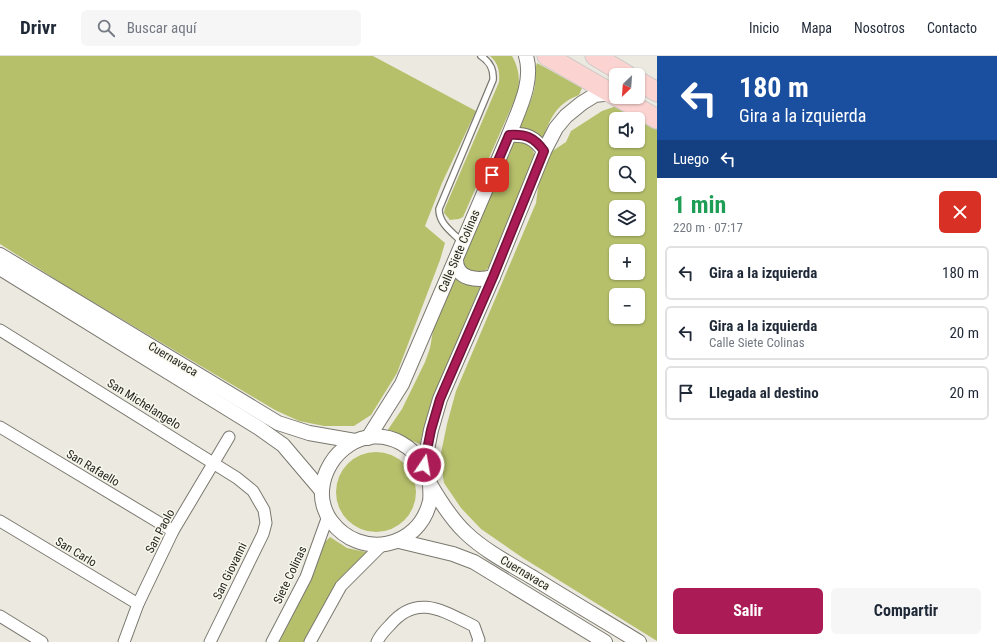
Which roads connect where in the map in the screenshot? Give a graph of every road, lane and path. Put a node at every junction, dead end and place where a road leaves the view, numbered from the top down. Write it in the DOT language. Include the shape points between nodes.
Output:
graph roads {
  1 [pos="481,56"];
  2 [pos="526,56"];
  3 [pos="547,56"];
  4 [pos="595,56"];
  5 [pos="615,68"];
  6 [pos="645,85"];
  7 [pos="609,92"];
  8 [pos="657,92"];
  9 [pos="609,95"];
  10 [pos="631,104"];
  11 [pos="657,119"];
  12 [pos="509,135"];
  13 [pos="544,151"];
  14 [pos="462,242"];
  15 [pos="0,255"];
  16 [pos="456,260"];
  17 [pos="0,268"];
  18 [pos="493,277"];
  19 [pos="0,330"];
  20 [pos="0,426"];
  21 [pos="229,436"];
  22 [pos="362,439"];
  23 [pos="214,463"];
  24 [pos="424,465"];
  25 [pos="430,483"];
  26 [pos="322,491"];
  27 [pos="264,510"];
  28 [pos="328,516"];
  29 [pos="0,521"];
  30 [pos="173,531"];
  31 [pos="399,541"];
  32 [pos="382,545"];
  33 [pos="138,604"];
  34 [pos="0,616"];
  35 [pos="42,642"];
  36 [pos="124,642"];
  37 [pos="210,642"];
  38 [pos="272,642"];
  39 [pos="310,642"];
  40 [pos="377,642"];
  41 [pos="478,642"];
  42 [pos="605,642"];
  43 [pos="639,642"];
  1 -- 14 [label="lane" via="491,64 493,80 439,209 439,217"];
  2 -- 12 [label="street, Calle Siete Colinas" via="526,87"];
  3 -- 7 [label="highway"];
  4 -- 5 [label="highway"];
  6 -- 8 [label="highway"];
  9 -- 13 [label="street" via="595,95 566,116 556,128"];
  10 -- 11 [label="highway"];
  12 -- 13 [label="street" via="529,136"];
  12 -- 14 [label="street, Calle Siete Colinas"];
  13 -- 18 [label="street"];
  14 -- 16 [label="street, Calle Siete Colinas"];
  15 -- 22 [label="street, Cuernavaca" via="278,423 309,433"];
  16 -- 18 [label="street" via="458,268 470,278 478,280"];
  16 -- 22 [label="street, Calle Siete Colinas" via="402,384"];
  17 -- 26 [label="street, Cuernavaca" via="259,428 283,445"];
  18 -- 24 [label="street" via="440,399"];
  19 -- 23 [label="street, San Michelangelo"];
  20 -- 30 [label="street, San Rafaello"];
  21 -- 23 [label="street, San Paolo"];
  22 -- 24 [label="street" via="385,438 400,443 414,452"];
  22 -- 26 [label="street" via="337,453 326,470"];
  23 -- 27 [label="street, San Michelangelo" via="253,491"];
  23 -- 30 [label="street, San Paolo"];
  24 -- 25 [label="street"];
  25 -- 31 [label="street" via="430,500 424,517 414,531"];
  25 -- 43 [label="street, Cuernavaca" via="466,533 497,556"];
  26 -- 28 [label="street" via="323,504"];
  27 -- 37 [label="street, San Giovanni" via="266,523 263,534"];
  28 -- 32 [label="street" via="337,529 350,539"];
  28 -- 38 [label="street, Siete Colinas" via="306,577"];
  29 -- 33 [label="street, San Carlo"];
  30 -- 33 [label="street, San Paolo"];
  31 -- 32 [label="street"];
  31 -- 42 [label="street, Cuernavaca" via="453,554 474,562"];
  32 -- 39 [label="street" via="341,586"];
  33 -- 36 [label="street, San Paolo"];
  34 -- 35 [label="street"];
  40 -- 41 [label="street" via="399,614 415,606 441,610 474,626"];
}
